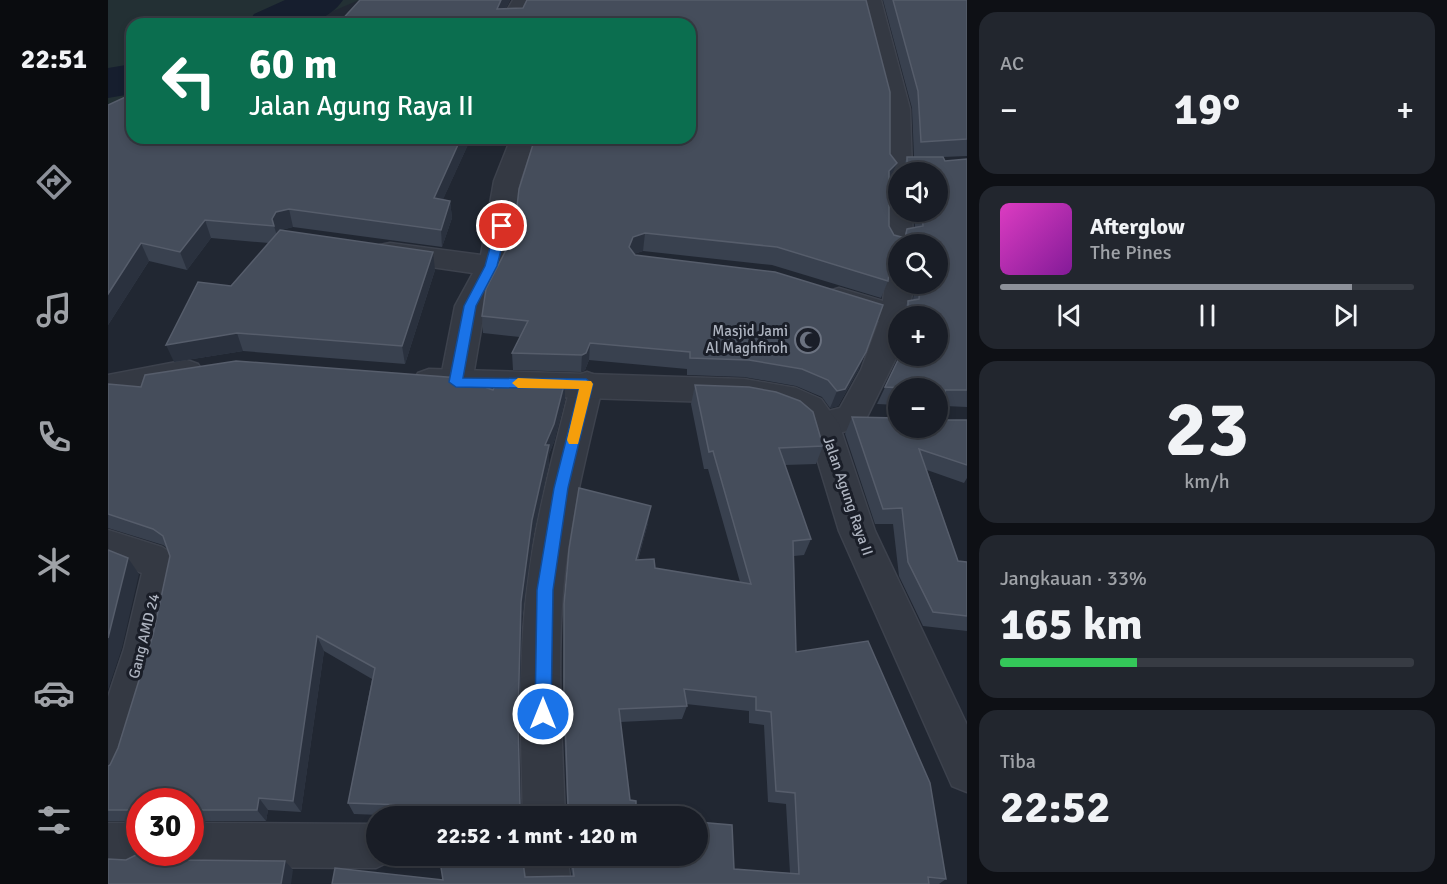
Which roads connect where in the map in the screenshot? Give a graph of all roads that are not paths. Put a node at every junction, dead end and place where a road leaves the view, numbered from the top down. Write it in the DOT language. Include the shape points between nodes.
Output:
graph roads {
  1 [pos="524,0"];
  2 [pos="870,0"];
  3 [pos="514,18"];
  4 [pos="521,144"];
  5 [pos="904,162"];
  6 [pos="363,248"];
  7 [pos="491,266"];
  8 [pos="810,288"];
  9 [pos="888,313"];
  10 [pos="888,336"];
  11 [pos="213,368"];
  12 [pos="401,379"];
  13 [pos="456,382"];
  14 [pos="586,384"];
  15 [pos="110,392"];
  16 [pos="887,419"];
  17 [pos="837,421"];
  18 [pos="108,545"];
  19 [pos="956,721"];
  20 [pos="108,760"];
  21 [pos="967,771"];
  22 [pos="544,806"];
  23 [pos="108,845"];
  24 [pos="126,845"];
  25 [pos="204,845"];
  26 [pos="366,846"];
  27 [pos="547,866"];
  28 [pos="549,884"];
  1 -- 3 [label="street"];
  2 -- 5 [label="street" via="898,109"];
  4 -- 7 [label="street" via="507,181 503,220"];
  6 -- 7 [label="street"];
  7 -- 13 [label="street" via="470,306"];
  8 -- 9 [label="street"];
  10 -- 17 [label="street" via="878,371"];
  11 -- 15 [label="street"];
  12 -- 13 [label="street, Jalan Agung Raya II"];
  13 -- 14 [label="street, Jalan Agung Raya II"];
  14 -- 17 [label="street, Jalan Agung Raya II" via="780,395"];
  14 -- 22 [label="street" via="561,488 545,590"];
  16 -- 17 [label="street"];
  17 -- 19 [label="street, Jalan Agung Raya II" via="857,531"];
  18 -- 20 [label="street, Gang AMD 24" via="149,558 158,564 160,572 143,649"];
  19 -- 21 [label="street, Jalan Agung Raya II"];
  23 -- 24 [label="street"];
  25 -- 26 [label="street"];
  27 -- 28 [label="street"];
}
